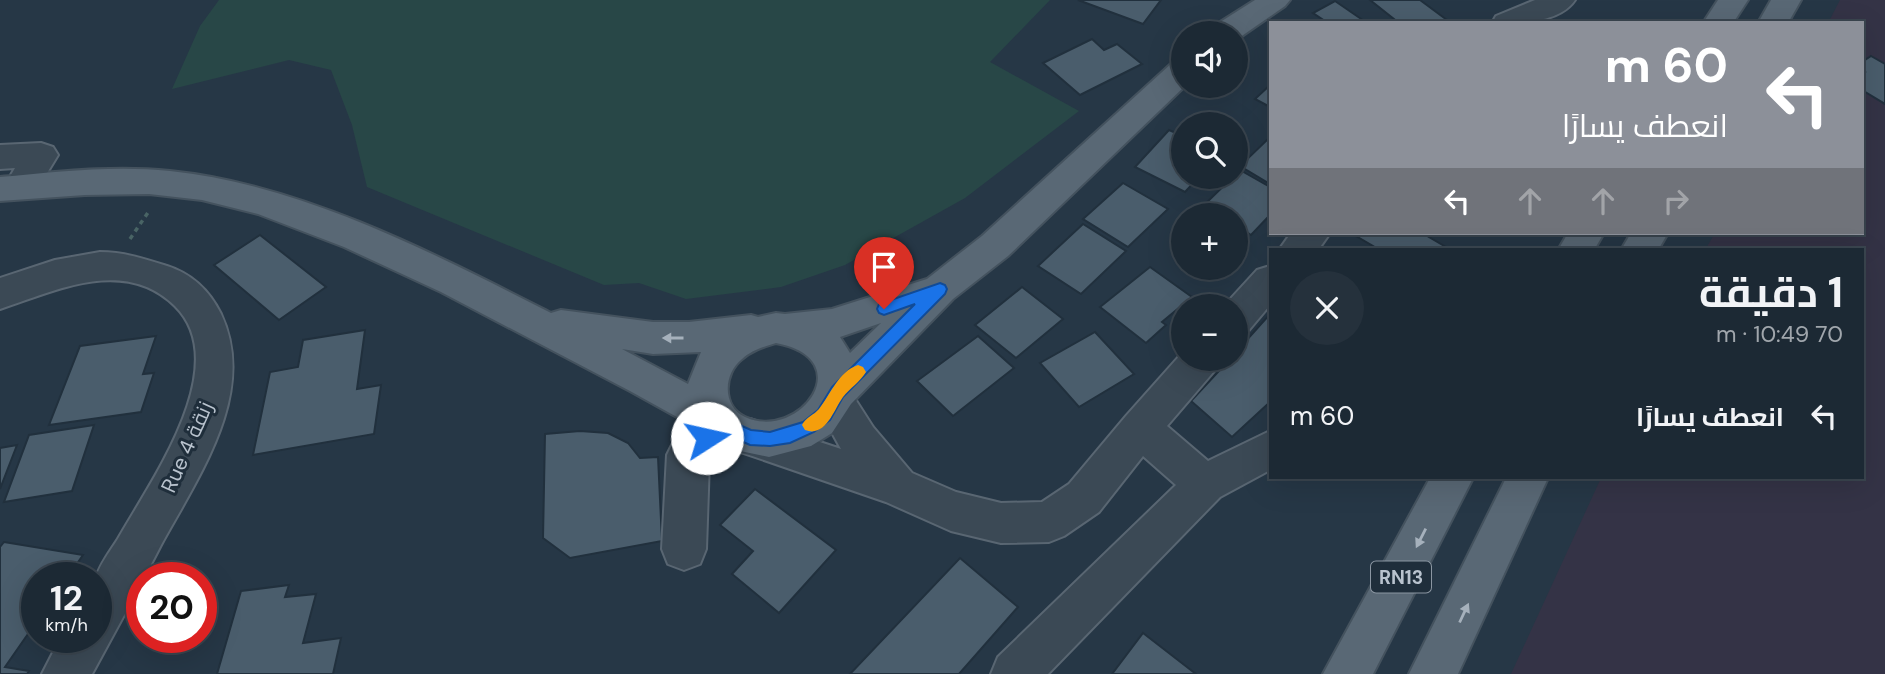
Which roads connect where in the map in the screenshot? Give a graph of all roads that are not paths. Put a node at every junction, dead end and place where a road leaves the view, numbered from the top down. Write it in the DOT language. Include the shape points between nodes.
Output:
graph roads {
  1 [pos="1275,0"];
  2 [pos="1560,0"];
  3 [pos="1733,0"];
  4 [pos="1786,0"];
  5 [pos="1243,21"];
  6 [pos="1512,21"];
  7 [pos="1719,21"];
  8 [pos="1774,21"];
  9 [pos="1171,81"];
  10 [pos="0,158"];
  11 [pos="10,188"];
  12 [pos="1269,281"];
  13 [pos="940,289"];
  14 [pos="0,294"];
  15 [pos="1248,306"];
  16 [pos="538,322"];
  17 [pos="776,328"];
  18 [pos="1190,371"];
  19 [pos="836,396"];
  20 [pos="731,428"];
  21 [pos="1140,428"];
  22 [pos="1269,450"];
  23 [pos="1451,479"];
  24 [pos="1527,479"];
  25 [pos="1205,484"];
  26 [pos="898,487"];
  27 [pos="684,549"];
  28 [pos="112,592"];
  29 [pos="78,653"];
  30 [pos="66,674"];
  31 [pos="1015,674"];
  32 [pos="1347,674"];
  33 [pos="1433,674"];
  1 -- 5 [label="main road"];
  2 -- 6 [label="street"];
  3 -- 7 [label="main road"];
  4 -- 8 [label="main road"];
  9 -- 13 [label="main road" via="995,246"];
  10 -- 11 [label="street" via="41,155"];
  11 -- 16 [label="main road" via="168,183 197,187 306,216"];
  12 -- 15 [label="street"];
  13 -- 17 [label="main road" via="832,324"];
  13 -- 19 [label="main road"];
  14 -- 28 [label="street, Rue 4 زنقة" via="67,271 112,266 163,279 194,300 208,322 214,349 213,383 204,419"];
  17 -- 16 [label="main road, one-way" via="653,338"];
  16 -- 20 [label="main road"];
  17 -- 19 [label="main road" via="807,333 823,342 834,356 839,374"];
  17 -- 20 [label="main road" via="747,334 730,344 709,373 709,406"];
  18 -- 21 [label="street"];
  19 -- 20 [label="main road" via="824,415 800,431 770,439"];
  19 -- 26 [label="street" via="858,440"];
  20 -- 26 [label="street"];
  20 -- 27 [label="street" via="691,450 687,459"];
  21 -- 25 [label="street"];
  21 -- 26 [label="street" via="1084,498 1049,522 1001,523 951,511"];
  22 -- 25 [label="street"];
  23 -- 32 [label="main road, RN13, one-way"];
  33 -- 24 [label="main road, one-way"];
  25 -- 31 [label="street"];
  29 -- 30 [label="street"];
}
